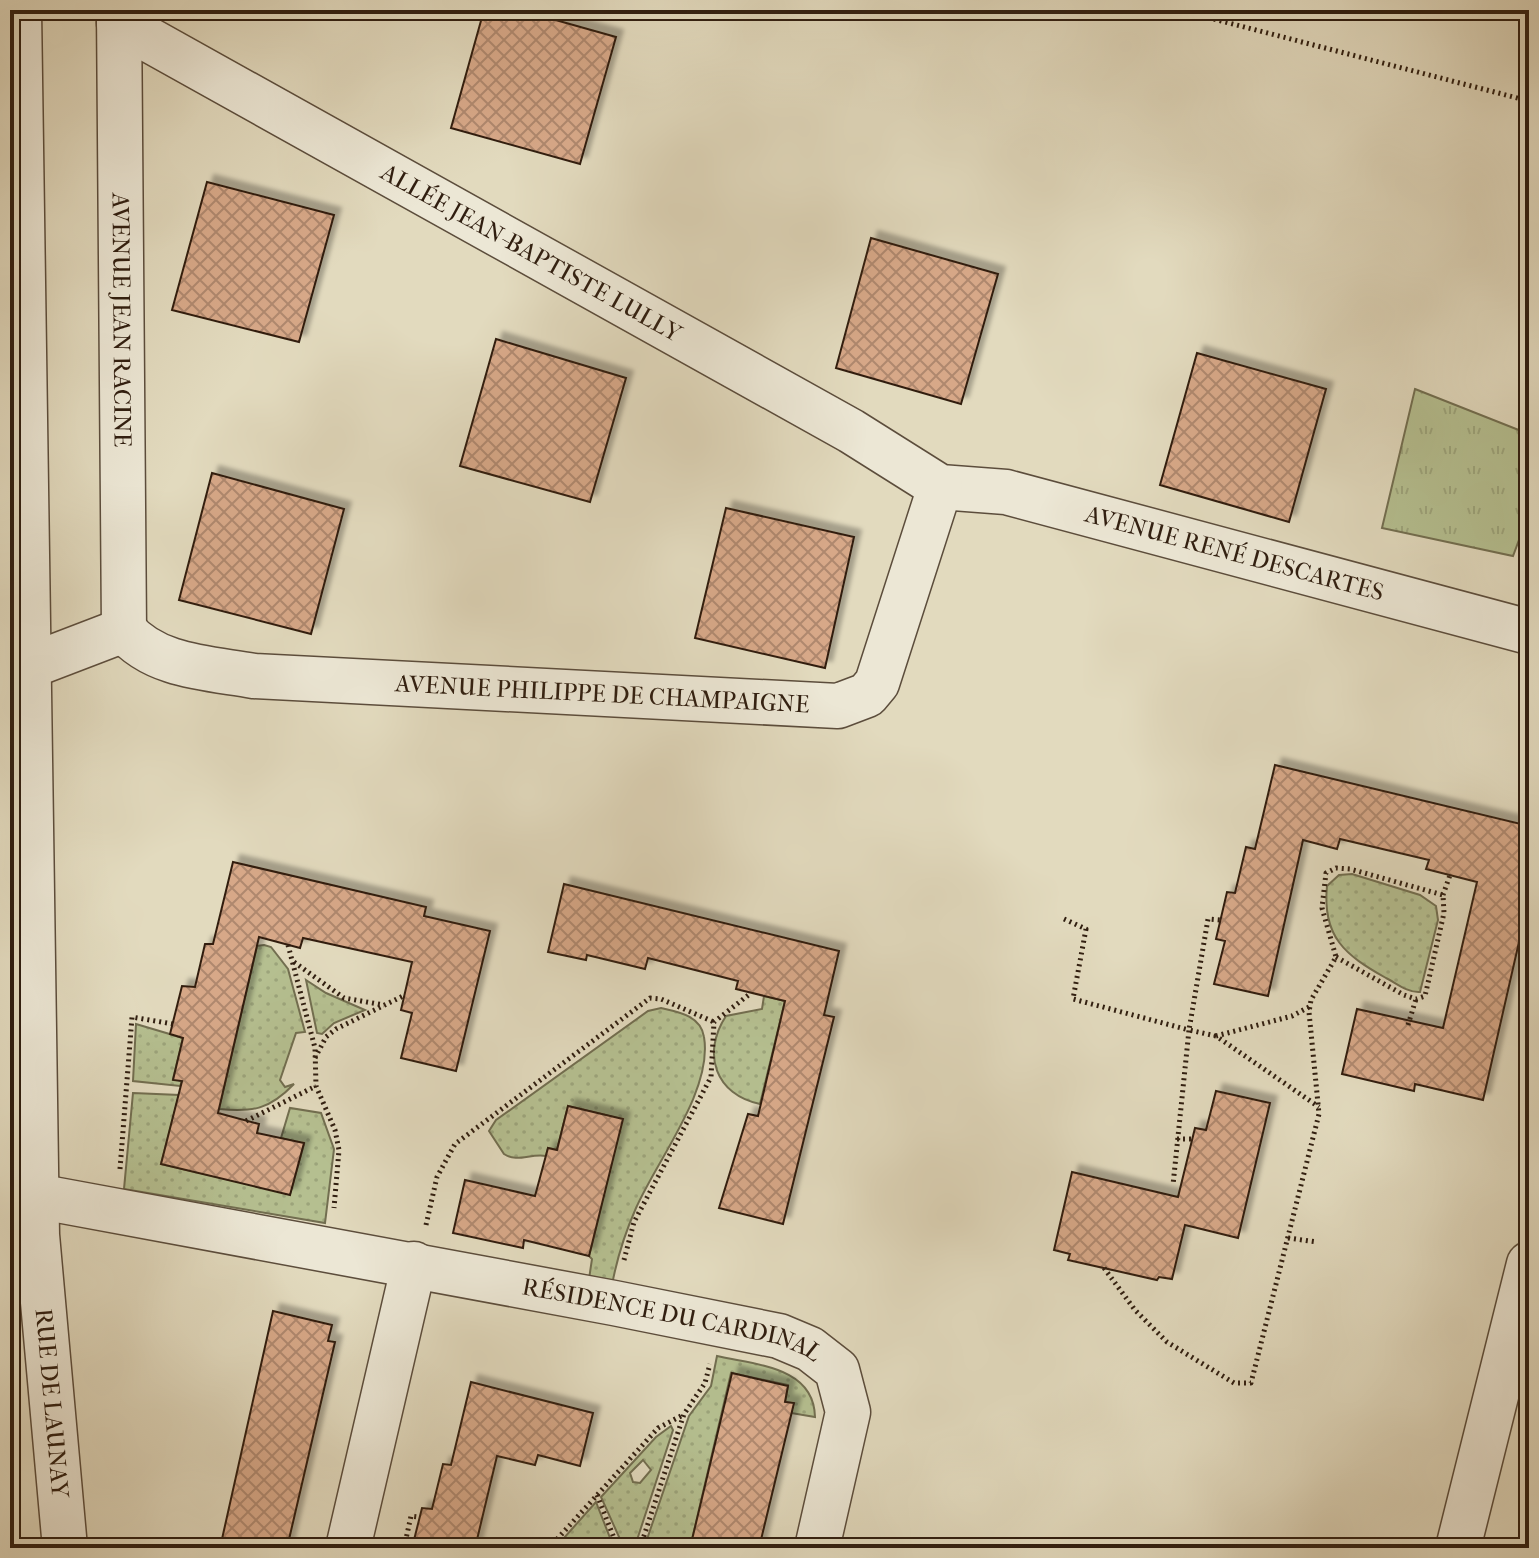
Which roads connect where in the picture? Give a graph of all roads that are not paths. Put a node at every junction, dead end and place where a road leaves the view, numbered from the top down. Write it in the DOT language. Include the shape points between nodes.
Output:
graph roads {
  1 [pos="19,10"];
  2 [pos="119,16"];
  3 [pos="16,225"];
  4 [pos="940,487"];
  5 [pos="124,630"];
  6 [pos="1529,632"];
  7 [pos="30,666"];
  8 [pos="36,1196"];
  9 [pos="414,1264"];
  10 [pos="1529,1264"];
  11 [pos="65,1548"];
  12 [pos="348,1548"];
  13 [pos="817,1548"];
  14 [pos="1458,1548"];
  1 -- 3 [label="street, RUE DE LAUNAY"];
  2 -- 4 [label="street, ALLÉE JEAN-BAPTISTE LULLY" via="851,431"];
  2 -- 5 [label="street, AVENUE JEAN RACINE"];
  3 -- 7 [label="street, RUE DE LAUNAY"];
  4 -- 5 [label="street, AVENUE PHILIPPE DE CHAMPAIGNE" via="877,683 867,695 838,706 254,676 152,654"];
  4 -- 6 [label="street, AVENUE RENÉ DESCARTES" via="1006,492"];
  5 -- 7 [label="street"];
  7 -- 8 [label="street, RUE DE LAUNAY"];
  8 -- 9 [label="street, RÉSIDENCE DU CARDINAL"];
  8 -- 11 [label="street, RUE DE LAUNAY"];
  9 -- 12 [label="street"];
  9 -- 13 [label="street, RÉSIDENCE DU CARDINAL" via="779,1336 827,1359 837,1370 848,1412"];
  10 -- 14 [label="street"];
}
